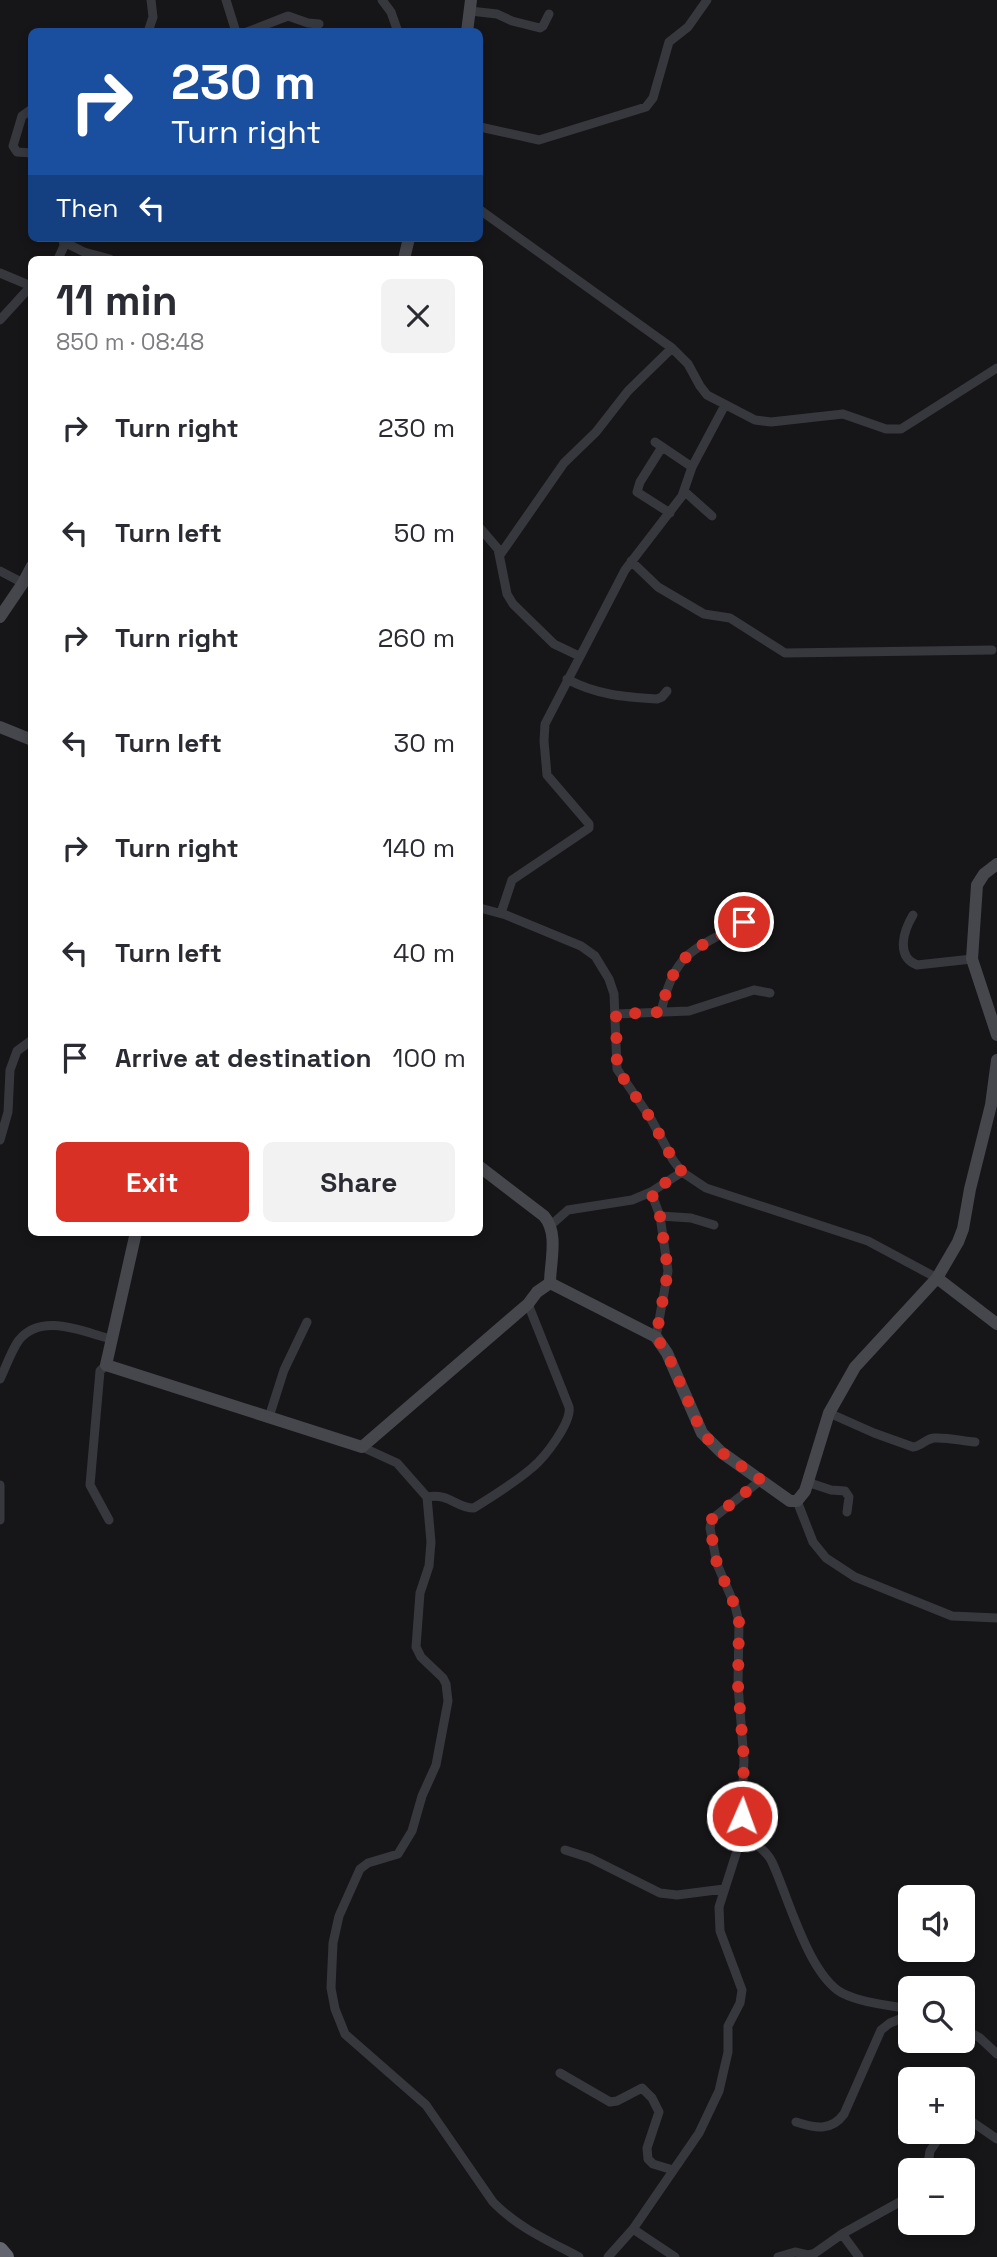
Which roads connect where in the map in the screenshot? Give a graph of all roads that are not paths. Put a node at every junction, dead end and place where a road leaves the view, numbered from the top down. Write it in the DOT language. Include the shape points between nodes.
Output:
graph roads {
  1 [pos="151,0"];
  2 [pos="226,0"];
  3 [pos="382,0"];
  4 [pos="707,0"];
  5 [pos="470,5"];
  6 [pos="549,14"];
  7 [pos="319,24"];
  8 [pos="149,28"];
  9 [pos="235,28"];
  10 [pos="257,28"];
  11 [pos="397,28"];
  12 [pos="467,28"];
  13 [pos="28,112"];
  14 [pos="483,128"];
  15 [pos="28,153"];
  16 [pos="483,213"];
  17 [pos="67,242"];
  18 [pos="99,256"];
  19 [pos="0,273"];
  20 [pos="28,284"];
  21 [pos="28,290"];
  22 [pos="0,320"];
  23 [pos="672,348"];
  24 [pos="997,368"];
  25 [pos="725,405"];
  26 [pos="692,467"];
  27 [pos="684,491"];
  28 [pos="670,513"];
  29 [pos="712,516"];
  30 [pos="483,531"];
  31 [pos="500,555"];
  32 [pos="631,561"];
  33 [pos="0,571"];
  34 [pos="28,574"];
  35 [pos="23,583"];
  36 [pos="0,617"];
  37 [pos="992,650"];
  38 [pos="579,656"];
  39 [pos="567,679"];
  40 [pos="667,691"];
  41 [pos="0,727"];
  42 [pos="28,738"];
  43 [pos="997,864"];
  44 [pos="483,909"];
  45 [pos="501,914"];
  46 [pos="913,915"];
  47 [pos="744,922"];
  48 [pos="972,959"];
  49 [pos="770,993"];
  50 [pos="661,1012"];
  51 [pos="616,1014"];
  52 [pos="997,1035"];
  53 [pos="28,1043"];
  54 [pos="997,1060"];
  55 [pos="0,1140"];
  56 [pos="483,1169"];
  57 [pos="682,1172"];
  58 [pos="651,1192"];
  59 [pos="660,1216"];
  60 [pos="551,1225"];
  61 [pos="714,1225"];
  62 [pos="135,1236"];
  63 [pos="937,1278"];
  64 [pos="550,1283"];
  65 [pos="528,1304"];
  66 [pos="307,1322"];
  67 [pos="997,1324"];
  68 [pos="656,1337"];
  69 [pos="111,1339"];
  70 [pos="106,1365"];
  71 [pos="0,1380"];
  72 [pos="829,1413"];
  73 [pos="269,1417"];
  74 [pos="975,1442"];
  75 [pos="362,1447"];
  76 [pos="761,1480"];
  77 [pos="807,1482"];
  78 [pos="0,1485"];
  79 [pos="427,1497"];
  80 [pos="797,1501"];
  81 [pos="847,1512"];
  82 [pos="0,1520"];
  83 [pos="109,1520"];
  84 [pos="997,1618"];
  85 [pos="743,1832"];
  86 [pos="565,1850"];
  87 [pos="724,1889"];
  88 [pos="898,2007"];
  89 [pos="898,2020"];
  90 [pos="975,2035"];
  91 [pos="997,2054"];
  92 [pos="560,2073"];
  93 [pos="796,2122"];
  94 [pos="975,2124"];
  95 [pos="997,2139"];
  96 [pos="673,2170"];
  97 [pos="898,2203"];
  98 [pos="633,2229"];
  99 [pos="842,2234"];
  100 [pos="0,2250"];
  101 [pos="6,2257"];
  102 [pos="579,2257"];
  103 [pos="608,2257"];
  104 [pos="676,2257"];
  105 [pos="778,2257"];
  106 [pos="859,2257"];
  1 -- 8 [label="street"];
  2 -- 9 [label="street"];
  3 -- 11 [label="street"];
  4 -- 14 [label="street" via="688,27 669,43 653,99 646,107 539,140"];
  5 -- 6 [label="street" via="540,28"];
  5 -- 12 [label="street"];
  7 -- 10 [label="street" via="288,16"];
  13 -- 15 [label="street" via="22,116 13,146 17,152"];
  16 -- 23 [label="street"];
  17 -- 18 [label="street"];
  19 -- 20 [label="street"];
  21 -- 22 [label="street"];
  23 -- 25 [label="street" via="688,364 703,391"];
  23 -- 31 [label="street" via="564,463"];
  24 -- 25 [label="street" via="901,429 886,429 843,414 763,422"];
  25 -- 26 [label="street"];
  26 -- 27 [label="street"];
  26 -- 28 [label="street" via="658,445 638,492"];
  27 -- 28 [label="street"];
  27 -- 29 [label="street"];
  28 -- 32 [label="street"];
  30 -- 31 [label="street"];
  31 -- 38 [label="street" via="513,604 555,644"];
  32 -- 37 [label="street" via="658,587 704,614 730,618 785,653"];
  32 -- 38 [label="street"];
  33 -- 35 [label="street"];
  34 -- 35 [label="street"];
  35 -- 36 [label="street"];
  38 -- 39 [label="street"];
  39 -- 40 [label="street" via="615,696 657,699"];
  39 -- 45 [label="street" via="545,724 546,770 589,828 512,880"];
  41 -- 42 [label="street"];
  43 -- 48 [label="street" via="977,885"];
  44 -- 45 [label="street"];
  45 -- 51 [label="street" via="589,951 609,979"];
  46 -- 48 [label="street" via="903,936 912,963"];
  47 -- 50 [label="street" via="688,953 668,984"];
  48 -- 52 [label="street"];
  49 -- 50 [label="street" via="754,990 696,1010"];
  50 -- 51 [label="street"];
  51 -- 57 [label="street" via="617,1069"];
  53 -- 55 [label="street" via="17,1051 10,1070 8,1112"];
  54 -- 63 [label="street" via="963,1228"];
  56 -- 60 [label="street"];
  57 -- 58 [label="street"];
  57 -- 63 [label="street" via="706,1188 868,1241"];
  58 -- 59 [label="street"];
  58 -- 60 [label="street" via="622,1203 568,1210"];
  59 -- 61 [label="street"];
  59 -- 68 [label="street" via="668,1271"];
  60 -- 64 [label="street"];
  62 -- 69 [label="street"];
  63 -- 67 [label="street"];
  63 -- 72 [label="street" via="855,1367"];
  64 -- 65 [label="street"];
  64 -- 68 [label="street"];
  65 -- 75 [label="street"];
  65 -- 79 [label="street" via="569,1407 567,1423 536,1465 474,1508 442,1495"];
  66 -- 73 [label="street" via="284,1370"];
  68 -- 76 [label="street" via="702,1433"];
  69 -- 70 [label="street"];
  69 -- 71 [label="street" via="50,1325 31,1332 19,1341"];
  70 -- 73 [label="street"];
  70 -- 83 [label="street" via="100,1371 90,1485"];
  72 -- 74 [label="street" via="913,1447 935,1438"];
  72 -- 77 [label="street"];
  73 -- 75 [label="street"];
  75 -- 79 [label="street" via="402,1467"];
  76 -- 80 [label="street" via="790,1501"];
  76 -- 85 [label="street" via="710,1525 717,1564 739,1622"];
  77 -- 80 [label="street"];
  77 -- 81 [label="street" via="845,1491"];
  78 -- 82 [label="street"];
  79 -- 102 [label="street" via="431,1542 420,1593 416,1647 440,1673 448,1701 437,1762 413,1829 395,1855 360,1869 336,1925 331,1969 335,2010 353,2043 426,2105 493,2202 515,2222"];
  80 -- 84 [label="street" via="813,1542 826,1558 855,1577 952,1616"];
  85 -- 87 [label="street"];
  85 -- 88 [label="street" via="772,1860 801,1936 826,1978 853,1998"];
  86 -- 87 [label="street" via="660,1893"];
  87 -- 96 [label="street" via="720,1931 742,1997 728,2026 728,2052 717,2096"];
  89 -- 93 [label="street" via="881,2030 839,2121 823,2128"];
  90 -- 91 [label="street"];
  92 -- 96 [label="street" via="610,2102 646,2090 659,2112 648,2159"];
  94 -- 95 [label="street"];
  96 -- 98 [label="street"];
  97 -- 99 [label="street"];
  98 -- 103 [label="street"];
  98 -- 104 [label="street"];
  99 -- 105 [label="street" via="815,2253"];
  99 -- 106 [label="street"];
  100 -- 101 [label="highway"];
}
